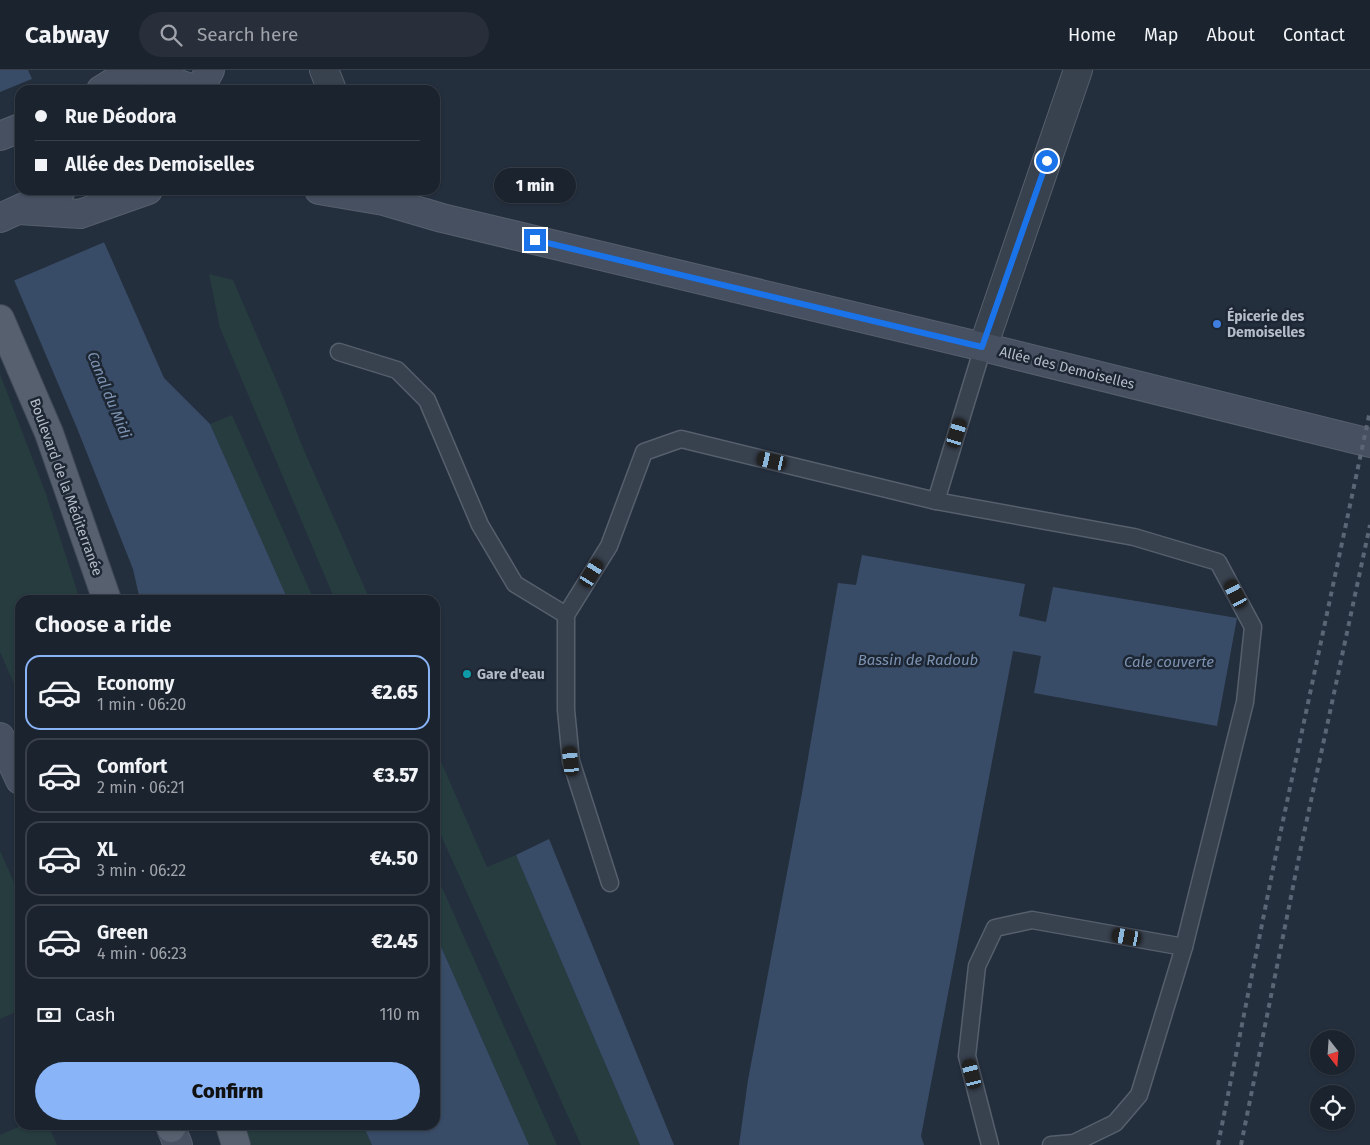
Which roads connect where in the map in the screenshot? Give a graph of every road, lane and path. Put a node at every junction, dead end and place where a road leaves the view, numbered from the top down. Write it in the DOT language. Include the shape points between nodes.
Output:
graph roads {
  1 [pos="134,70"];
  2 [pos="140,70"];
  3 [pos="210,70"];
  4 [pos="324,70"];
  5 [pos="1078,70"];
  6 [pos="109,85"];
  7 [pos="128,85"];
  8 [pos="183,85"];
  9 [pos="200,85"];
  10 [pos="330,85"];
  11 [pos="15,130"];
  12 [pos="0,136"];
  13 [pos="47,195"];
  14 [pos="133,195"];
  15 [pos="379,195"];
  16 [pos="18,206"];
  17 [pos="0,319"];
  18 [pos="982,347"];
  19 [pos="339,352"];
  20 [pos="1370,443"];
  21 [pos="936,501"];
  22 [pos="105,595"];
  23 [pos="566,615"];
  24 [pos="0,737"];
  25 [pos="15,769"];
  26 [pos="610,883"];
  27 [pos="1184,947"];
  28 [pos="232,1130"];
  29 [pos="236,1145"];
  30 [pos="990,1145"];
  31 [pos="1051,1145"];
  1 -- 6 [label="main road"];
  1 -- 7 [label="street"];
  2 -- 8 [label="main road"];
  3 -- 9 [label="main road"];
  4 -- 10 [label="street"];
  5 -- 18 [label="street"];
  11 -- 12 [label="main road"];
  13 -- 16 [label="main road"];
  14 -- 16 [label="main road" via="80,214"];
  15 -- 18 [label="main road, Allée des Demoiselles" via="442,218"];
  17 -- 22 [label="main road, Boulevard de la Méditerranée" via="49,433"];
  18 -- 20 [label="main road, Allée des Demoiselles"];
  18 -- 21 [label="lane"];
  19 -- 23 [label="lane" via="397,370 427,400 480,525 515,584"];
  21 -- 23 [label="lane" via="681,439 644,452 609,546"];
  21 -- 27 [label="lane" via="1134,537 1218,562 1253,627 1245,702"];
  23 -- 26 [label="lane" via="566,710 571,761"];
  24 -- 25 [label="main road"];
  27 -- 30 [label="lane" via="1032,920 995,928 977,966 967,1056"];
  27 -- 31 [label="lane" via="1139,1096 1115,1123 1074,1143"];
  28 -- 29 [label="main road"];
}
